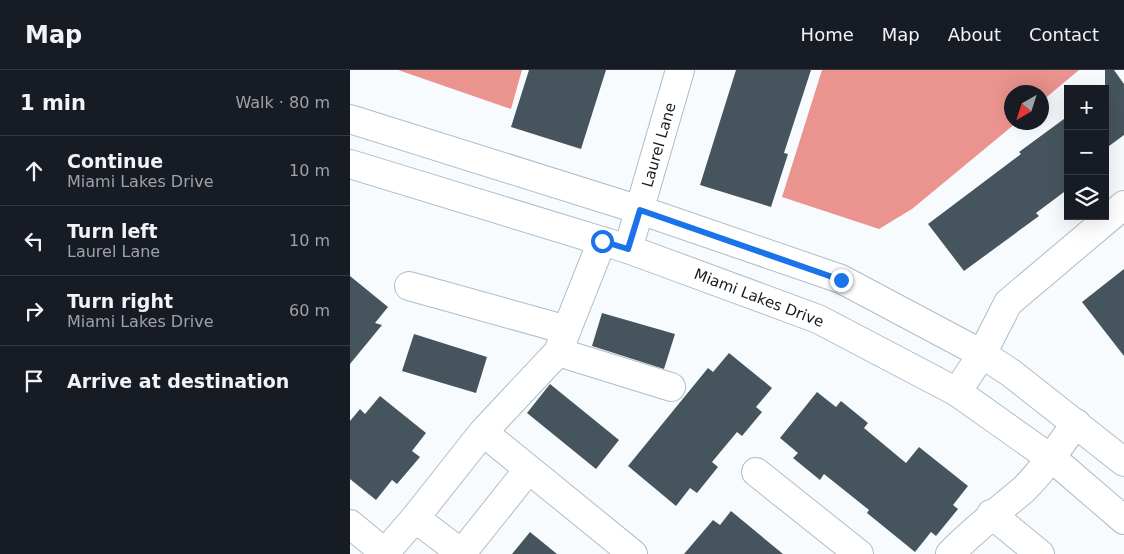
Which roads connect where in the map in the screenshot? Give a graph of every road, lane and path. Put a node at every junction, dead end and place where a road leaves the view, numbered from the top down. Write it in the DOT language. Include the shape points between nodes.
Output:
graph roads {
  1 [pos="680,70"];
  2 [pos="350,119"];
  3 [pos="350,164"];
  4 [pos="1124,206"];
  5 [pos="640,210"];
  6 [pos="602,241"];
  7 [pos="628,249"];
  8 [pos="409,286"];
  9 [pos="562,341"];
  10 [pos="982,354"];
  11 [pos="671,387"];
  12 [pos="957,392"];
  13 [pos="1076,423"];
  14 [pos="483,432"];
  15 [pos="1050,458"];
  16 [pos="1124,462"];
  17 [pos="528,470"];
  18 [pos="756,472"];
  19 [pos="991,514"];
  20 [pos="415,518"];
  21 [pos="1124,520"];
  22 [pos="350,524"];
  23 [pos="385,554"];
  24 [pos="461,554"];
  25 [pos="633,554"];
  26 [pos="859,554"];
  27 [pos="950,554"];
  28 [pos="1040,554"];
  1 -- 5 [label="main road, Laurel Lane"];
  2 -- 5 [label="main road"];
  3 -- 6 [label="main road, Miami Lakes Drive"];
  4 -- 10 [label="main road" via="1008,303"];
  5 -- 7 [label="main road, Laurel Lane"];
  5 -- 10 [label="main road" via="841,280"];
  6 -- 7 [label="main road, Miami Lakes Drive"];
  6 -- 9 [label="main road"];
  7 -- 12 [label="main road, Miami Lakes Drive" via="818,319"];
  8 -- 9 [label="main road"];
  9 -- 11 [label="main road"];
  9 -- 14 [label="main road"];
  10 -- 12 [label="main road"];
  10 -- 13 [label="main road"];
  12 -- 15 [label="main road, Miami Lakes Drive"];
  13 -- 15 [label="main road"];
  13 -- 16 [label="main road"];
  14 -- 17 [label="main road"];
  14 -- 20 [label="main road"];
  15 -- 19 [label="main road" via="1024,488"];
  15 -- 21 [label="main road, Miami Lakes Drive"];
  17 -- 24 [label="main road"];
  17 -- 25 [label="main road"];
  18 -- 26 [label="main road"];
  19 -- 27 [label="main road"];
  19 -- 28 [label="main road"];
  20 -- 23 [label="main road"];
  20 -- 24 [label="main road"];
  22 -- 23 [label="main road"];
}
